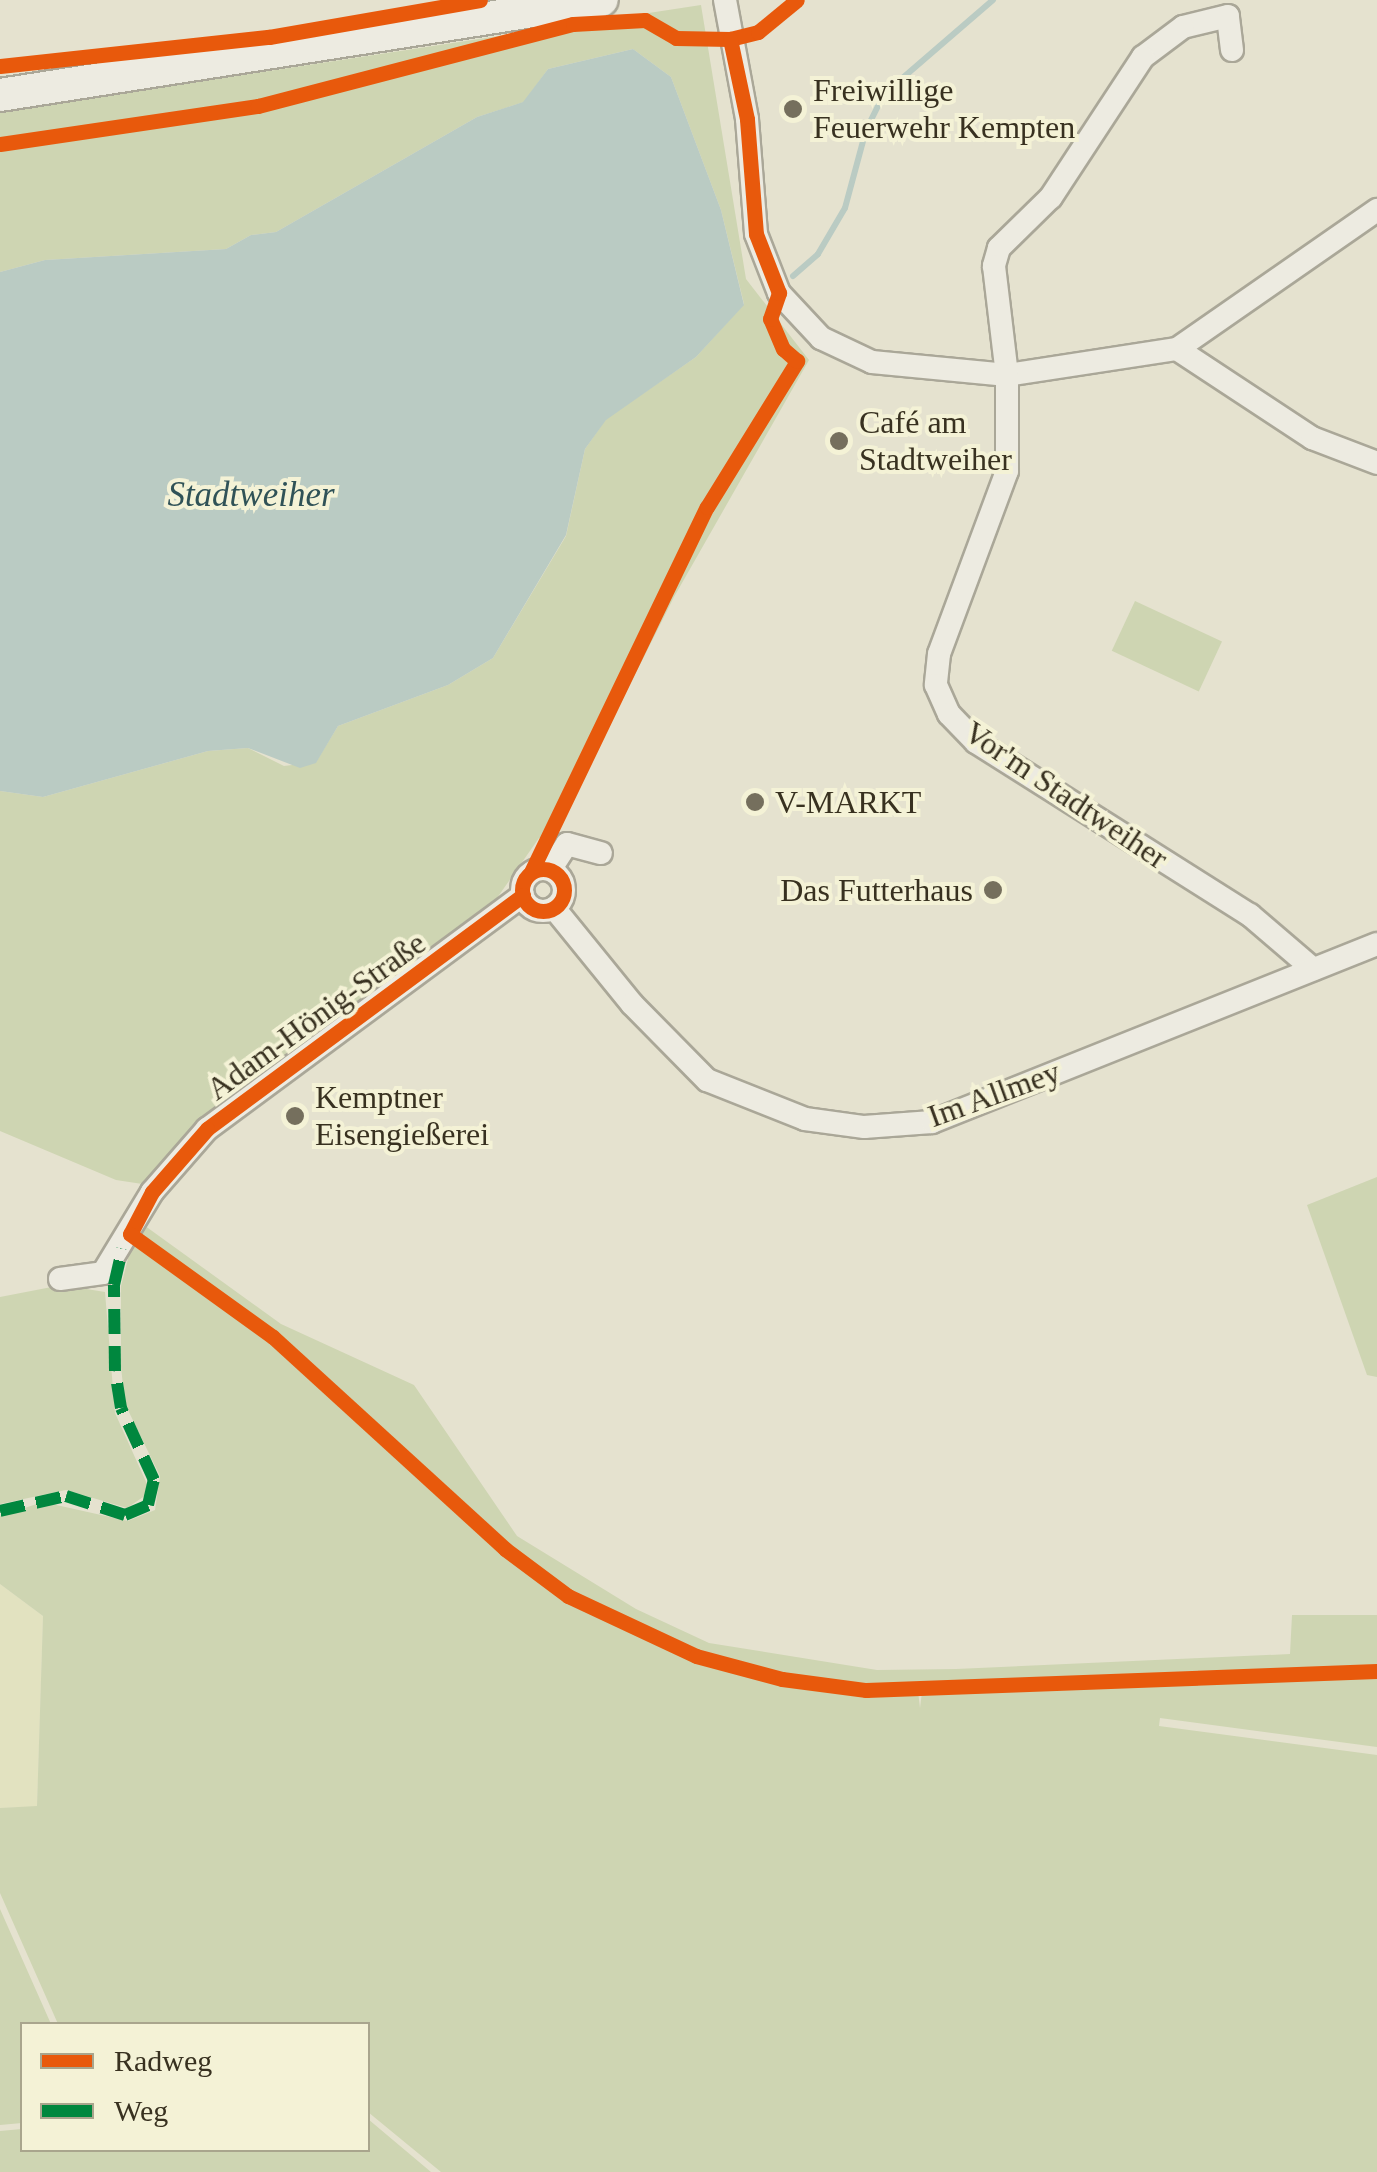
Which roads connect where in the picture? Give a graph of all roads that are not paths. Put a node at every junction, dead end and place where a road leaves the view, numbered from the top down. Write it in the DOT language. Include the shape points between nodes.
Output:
graph roads {
  1 [pos="602,0"];
  2 [pos="725,0"];
  3 [pos="1228,8"];
  4 [pos="1232,50"];
  5 [pos="0,95"];
  6 [pos="1377,210"];
  7 [pos="1177,349"];
  8 [pos="1008,375"];
  9 [pos="1377,463"];
  10 [pos="601,853"];
  11 [pos="550,870"];
  12 [pos="523,896"];
  13 [pos="554,908"];
  14 [pos="1377,944"];
  15 [pos="1312,969"];
  16 [pos="60,1279"];
  1 -- 5 [label="main road"];
  2 -- 8 [label="street" via="747,119 756,234 774,282 821,338 872,362"];
  3 -- 4 [label="street, Vor'm Stadtweiher"];
  3 -- 8 [label="street, Vor'm Stadtweiher" via="1183,27 1143,57 1050,197 999,248 994,266"];
  6 -- 7 [label="street"];
  7 -- 8 [label="street"];
  7 -- 9 [label="street" via="1312,438"];
  8 -- 15 [label="street, Vor'm Stadtweiher" via="1007,471 939,654 936,685 949,714 976,742 1250,915"];
  10 -- 11 [label="street" via="567,844"];
  11 -- 12 [label="street" via="531,872"];
  11 -- 13 [label="street" via="564,884"];
  12 -- 13 [label="street, Im Allmey" via="535,909"];
  12 -- 16 [label="street, Adam-Hönig-Straße" via="207,1129 152,1192 103,1273"];
  13 -- 15 [label="street, Im Allmey" via="632,1004 707,1080 805,1120 864,1128 932,1122"];
  14 -- 15 [label="street, Im Allmey"];
}
